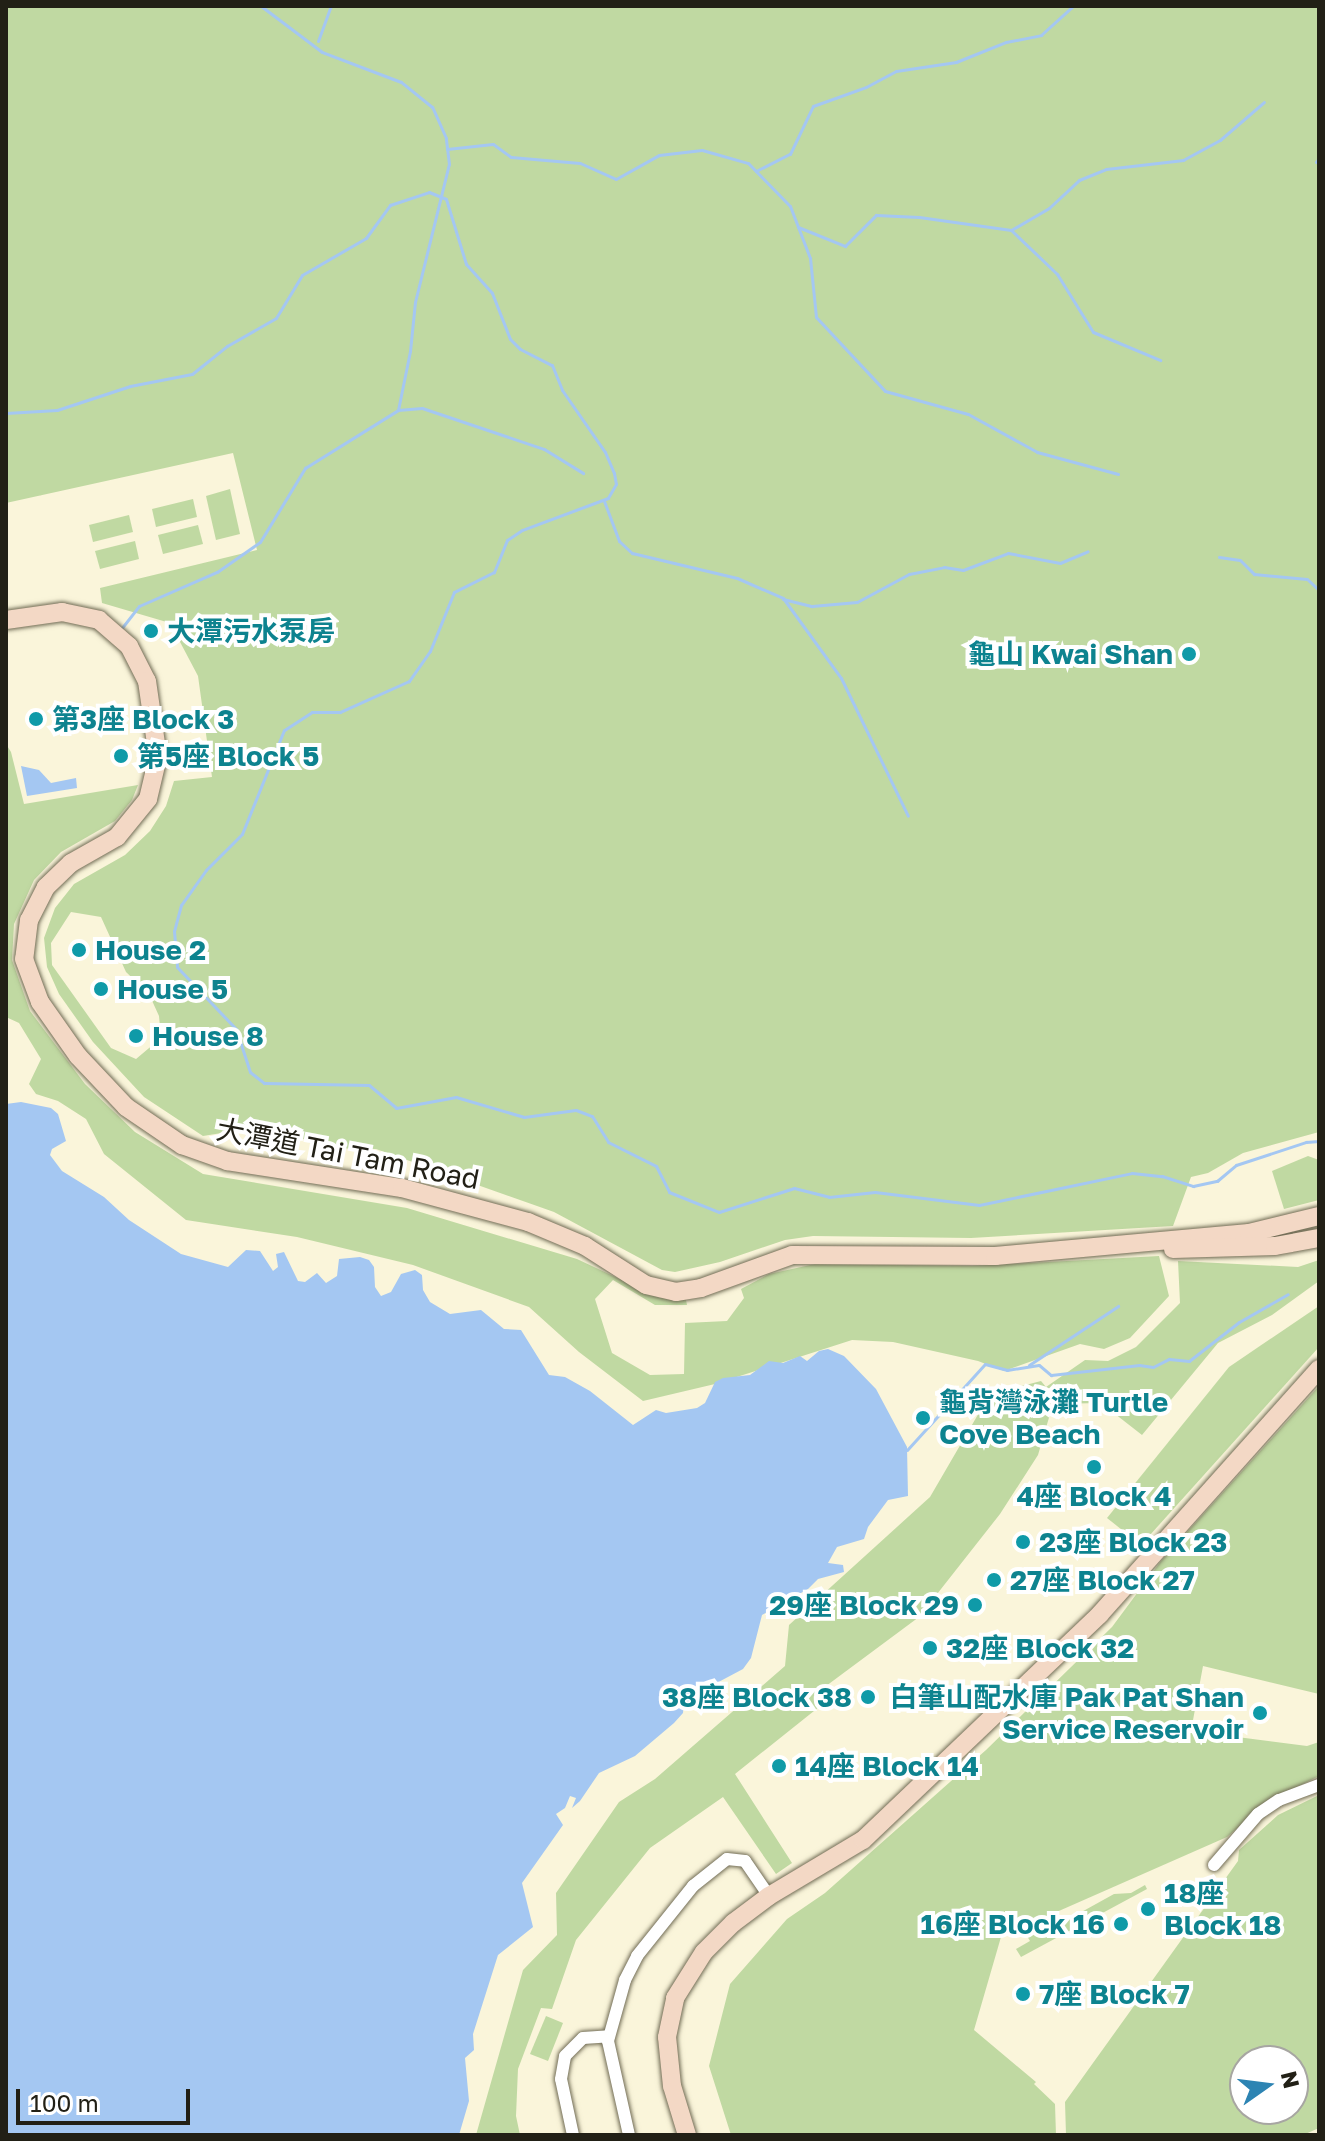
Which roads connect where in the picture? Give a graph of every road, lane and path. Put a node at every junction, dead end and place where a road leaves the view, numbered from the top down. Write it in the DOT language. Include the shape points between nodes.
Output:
graph roads {
  1 [pos="6,620"];
  2 [pos="1319,1216"];
  3 [pos="1319,1238"];
  4 [pos="1142,1244"];
  5 [pos="1319,1369"];
  6 [pos="1319,1785"];
  7 [pos="1214,1865"];
  8 [pos="769,1896"];
  9 [pos="609,2036"];
  10 [pos="573,2135"];
  11 [pos="629,2135"];
  12 [pos="687,2135"];
  1 -- 4 [label="main road, 大潭道 Tai Tam Road" via="70,613 104,623 129,646 149,688 158,762 148,799 117,837 50,881 32,912 23,951 34,992 64,1038 126,1107 170,1139 215,1158 371,1182 528,1222 667,1291 692,1290 792,1255 995,1256"];
  2 -- 4 [label="main road, 大潭道 Tai Tam Road" via="1267,1230"];
  3 -- 4 [label="main road, 大潭道 Tai Tam Road" via="1210,1249"];
  5 -- 8 [label="main road" via="1100,1614 863,1840"];
  6 -- 7 [label="street" via="1266,1808"];
  8 -- 9 [label="street" via="745,1861 727,1859 704,1876 637,1956"];
  8 -- 12 [label="main road" via="713,1942 691,1969 672,2007 667,2061"];
  9 -- 10 [label="street" via="583,2038 565,2056 561,2079"];
  9 -- 11 [label="street"];
}
